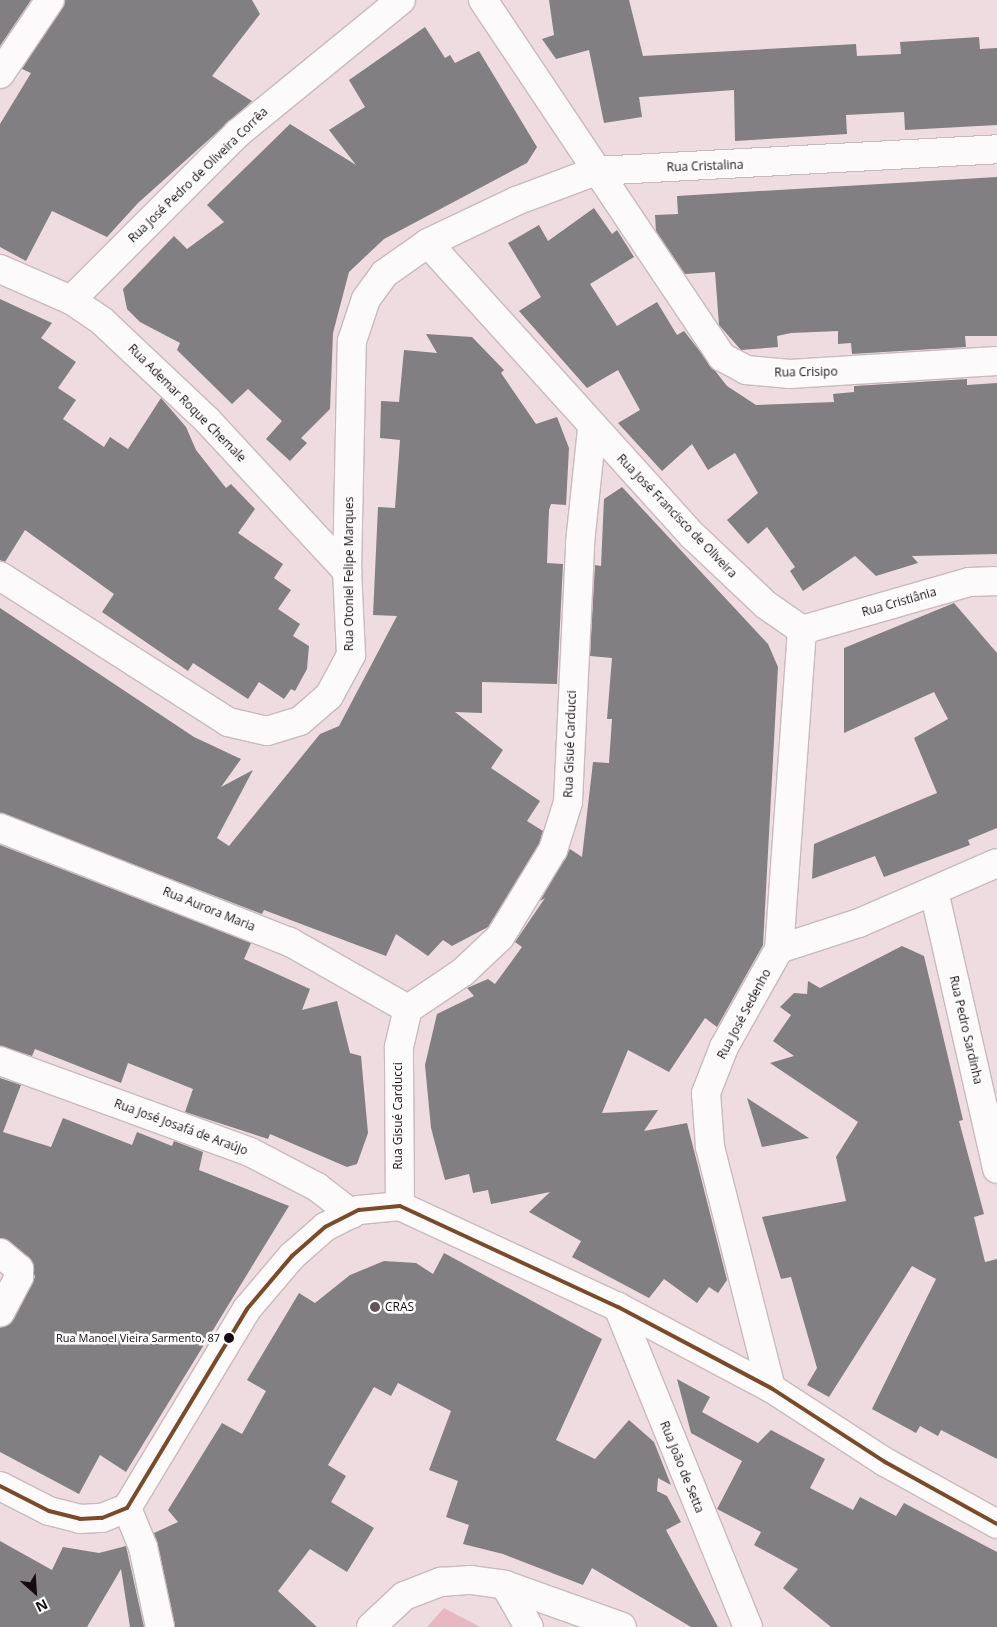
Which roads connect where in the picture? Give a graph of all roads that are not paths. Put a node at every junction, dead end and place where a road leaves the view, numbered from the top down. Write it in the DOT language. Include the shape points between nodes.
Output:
graph roads {
  1 [pos="50,0"];
  2 [pos="401,0"];
  3 [pos="483,0"];
  4 [pos="0,74"];
  5 [pos="997,149"];
  6 [pos="596,171"];
  7 [pos="428,243"];
  8 [pos="0,269"];
  9 [pos="71,300"];
  10 [pos="997,362"];
  11 [pos="592,429"];
  12 [pos="347,571"];
  13 [pos="0,576"];
  14 [pos="997,581"];
  15 [pos="802,630"];
  16 [pos="0,828"];
  17 [pos="997,863"];
  18 [pos="934,891"];
  19 [pos="780,949"];
  20 [pos="408,1009"];
  21 [pos="0,1061"];
  22 [pos="997,1169"];
  23 [pos="400,1206"];
  24 [pos="352,1214"];
  25 [pos="0,1253"];
  26 [pos="618,1307"];
  27 [pos="0,1312"];
  28 [pos="771,1388"];
  29 [pos="0,1486"];
  30 [pos="127,1508"];
  31 [pos="997,1524"];
  32 [pos="505,1585"];
  33 [pos="160,1627"];
  34 [pos="371,1627"];
  35 [pos="529,1627"];
  36 [pos="622,1627"];
  37 [pos="748,1627"];
  1 -- 4 [label="street"];
  2 -- 9 [label="street, Rua José Pedro de Oliveira Corrêa" via="238,133"];
  3 -- 6 [label="street, Rua Crisipo"];
  5 -- 6 [label="street, Rua Cristalina"];
  6 -- 7 [label="street, Rua Cristalina" via="516,201"];
  6 -- 10 [label="street, Rua Crisipo" via="701,332 722,357 746,370 790,374"];
  7 -- 11 [label="street, Rua José Francisco de Oliveira"];
  7 -- 12 [label="street, Rua Otoniel Felipe Marques" via="384,274 366,299 352,341"];
  8 -- 9 [label="street, Rua Ademar Roque Chemale"];
  9 -- 12 [label="street, Rua Ademar Roque Chemale" via="102,321 208,421"];
  11 -- 15 [label="street, Rua José Francisco de Oliveira" via="692,535 766,606"];
  11 -- 20 [label="street, Rua Gisué Carducci" via="580,543 568,802 553,850 500,937 463,972"];
  12 -- 13 [label="street, Rua Otoniel Felipe Marques" via="351,654 329,696 300,721 267,731 228,722"];
  14 -- 15 [label="street, Rua Cristiânia" via="969,582"];
  15 -- 19 [label="street"];
  16 -- 20 [label="street, Rua Aurora Maria" via="290,942"];
  17 -- 18 [label="street"];
  18 -- 19 [label="street" via="860,923"];
  18 -- 22 [label="street, Rua Pedro Sardinha"];
  19 -- 28 [label="street, Rua José Sedenho" via="724,1047 706,1093 710,1147"];
  20 -- 23 [label="street, Rua Gisué Carducci" via="398,1047"];
  21 -- 24 [label="street, Rua José Josafá de Araújo" via="250,1152 317,1187"];
  23 -- 24 [label="street"];
  23 -- 26 [label="street"];
  24 -- 30 [label="street" via="325,1227 298,1250 247,1309"];
  25 -- 27 [label="street" via="19,1269 20,1277"];
  26 -- 28 [label="street"];
  26 -- 37 [label="street, Rua João de Setta"];
  28 -- 31 [label="street" via="915,1480"];
  29 -- 30 [label="street" via="49,1511 80,1519 102,1518"];
  30 -- 33 [label="street" via="143,1547"];
  32 -- 34 [label="street" via="441,1582 404,1596"];
  32 -- 35 [label="street"];
  32 -- 36 [label="street"];
}
